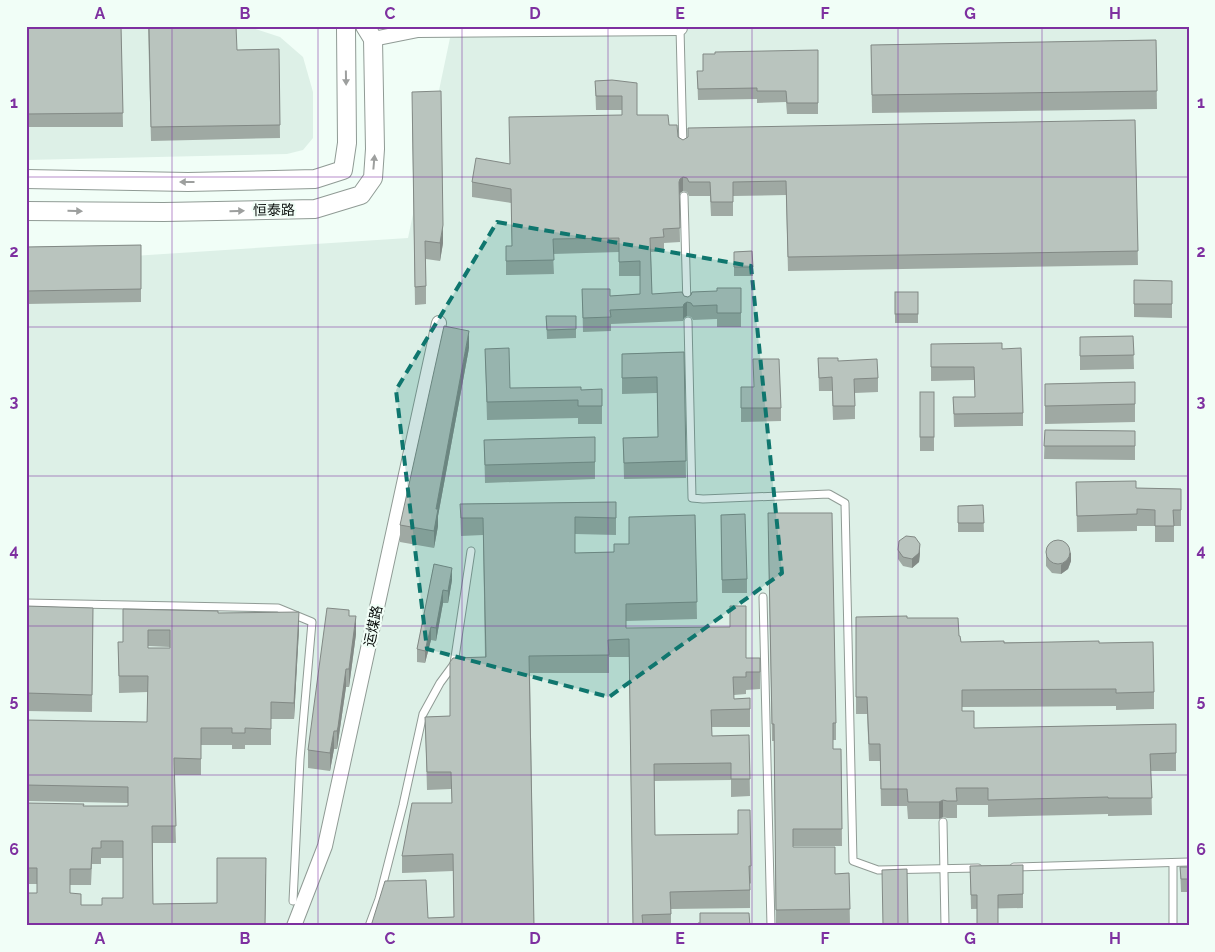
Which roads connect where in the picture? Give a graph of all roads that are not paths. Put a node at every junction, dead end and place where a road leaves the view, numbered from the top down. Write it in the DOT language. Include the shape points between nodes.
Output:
graph roads {
  1 [pos="680,27"];
  2 [pos="341,28"];
  3 [pos="369,33"];
  4 [pos="683,149"];
  5 [pos="26,179"];
  6 [pos="684,196"];
  7 [pos="26,210"];
  8 [pos="687,306"];
  9 [pos="688,321"];
  10 [pos="440,323"];
  11 [pos="471,551"];
  12 [pos="763,597"];
  13 [pos="26,603"];
  14 [pos="943,822"];
  15 [pos="1189,862"];
  16 [pos="1173,863"];
  17 [pos="1004,867"];
  18 [pos="984,868"];
  19 [pos="944,869"];
  20 [pos="293,901"];
  21 [pos="294,926"];
  22 [pos="369,926"];
  23 [pos="771,926"];
  24 [pos="945,926"];
  25 [pos="1174,926"];
  1 -- 3 [label="street"];
  1 -- 4 [label="lane"];
  2 -- 3 [label="street"];
  2 -- 5 [label="street, one-way" via="347,143 343,170 315,179 188,182"];
  7 -- 3 [label="street, 恒泰路, one-way" via="315,209 361,194 373,178 375,159"];
  6 -- 8 [label="lane"];
  9 -- 19 [label="lane" via="692,498 829,494 845,503 853,861 878,870"];
  10 -- 21 [label="street, 运煤路" via="325,846"];
  11 -- 22 [label="lane" via="454,664 423,714 403,805"];
  12 -- 23 [label="lane"];
  13 -- 20 [label="lane" via="278,608 312,622 300,759"];
  14 -- 19 [label="lane"];
  15 -- 16 [label="lane"];
  16 -- 17 [label="lane"];
  16 -- 25 [label="lane"];
  18 -- 19 [label="lane"];
  19 -- 24 [label="lane"];
}
